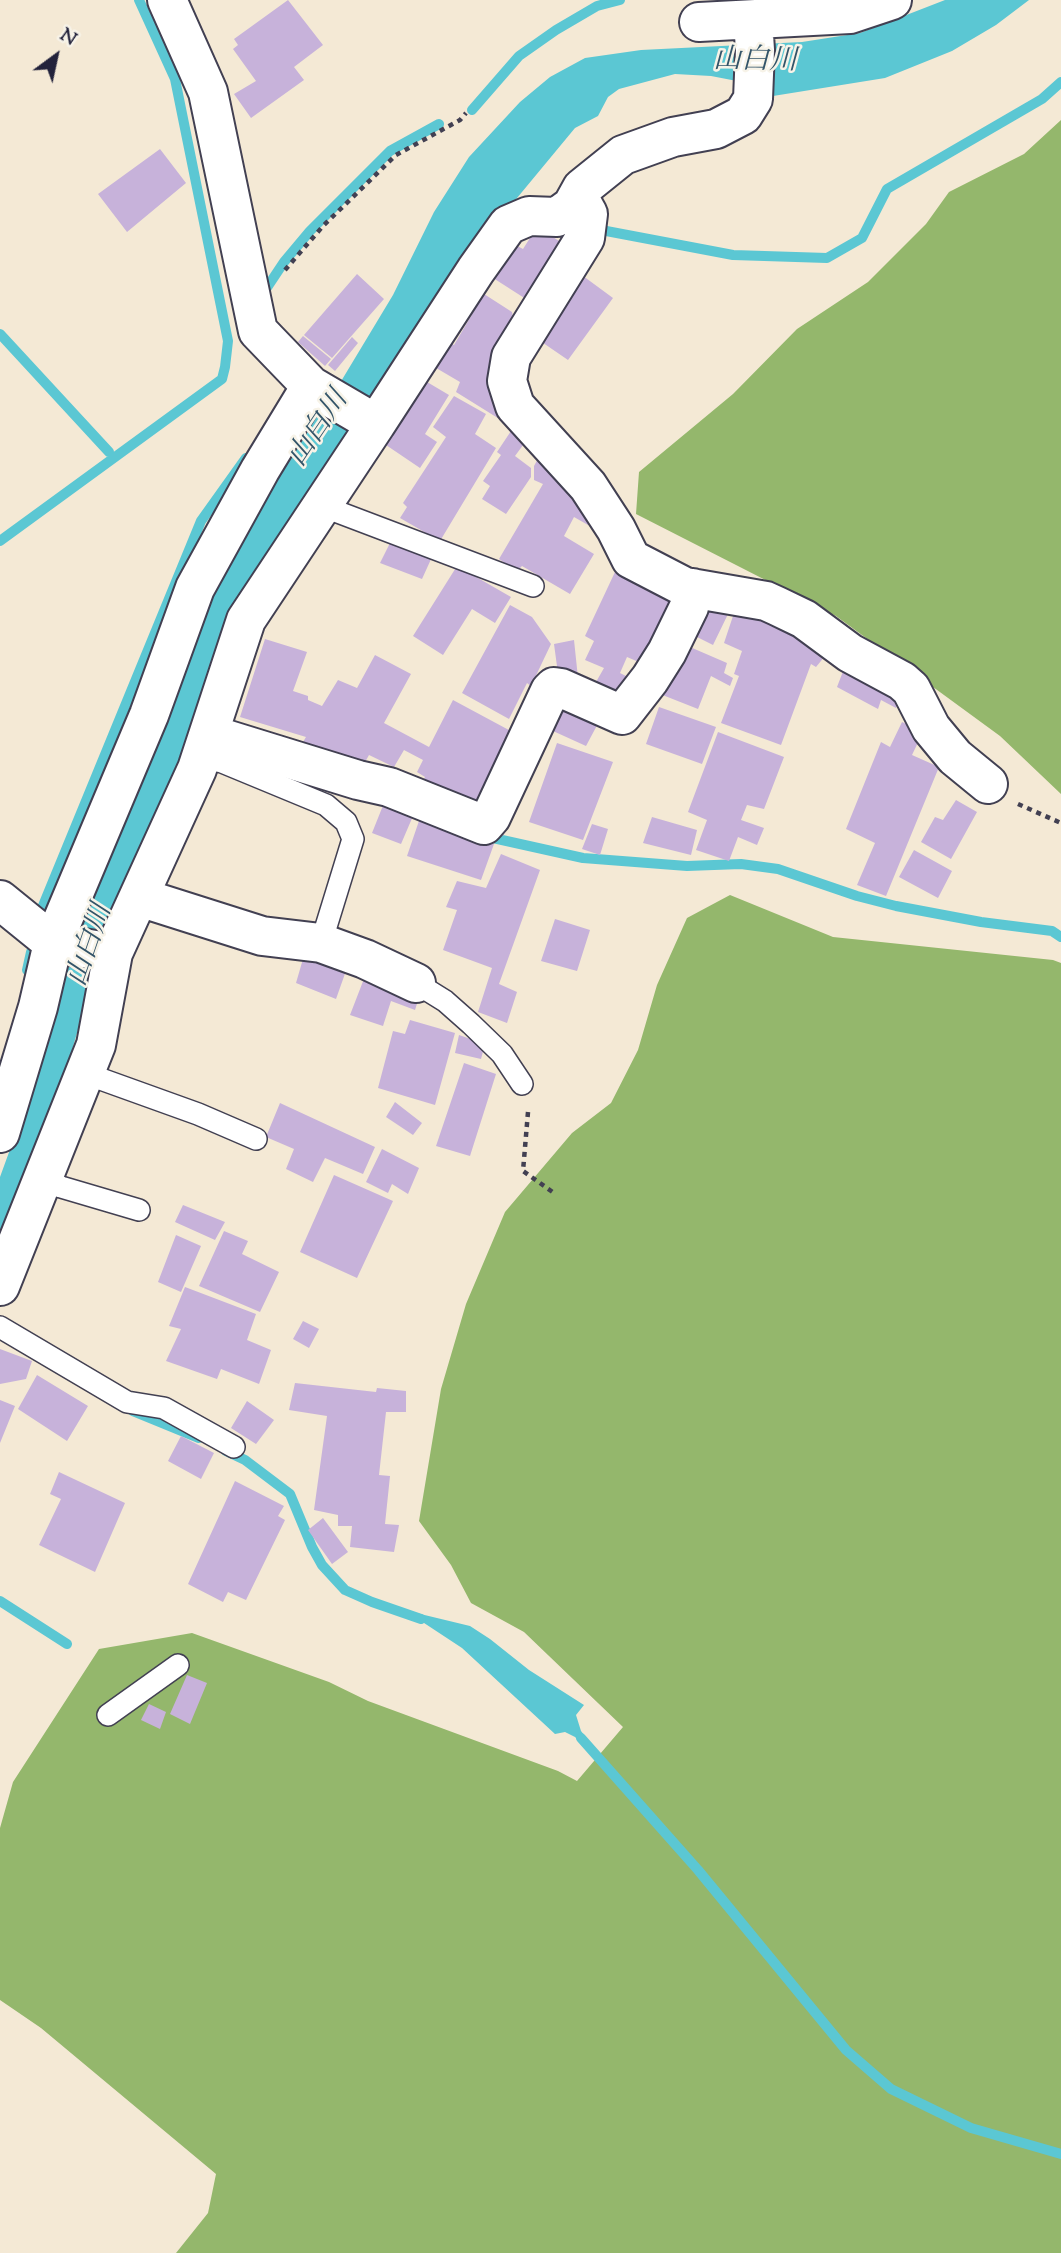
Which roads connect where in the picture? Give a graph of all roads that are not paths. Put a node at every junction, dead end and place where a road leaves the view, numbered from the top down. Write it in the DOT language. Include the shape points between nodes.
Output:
graph roads {
  1 [pos="167,0"];
  2 [pos="892,0"];
  3 [pos="753,20"];
  4 [pos="699,22"];
  5 [pos="578,196"];
  6 [pos="311,386"];
  7 [pos="376,424"];
  8 [pos="322,506"];
  9 [pos="533,586"];
  10 [pos="693,588"];
  11 [pos="205,746"];
  12 [pos="988,784"];
  13 [pos="139,897"];
  14 [pos="0,900"];
  15 [pos="53,943"];
  16 [pos="321,943"];
  17 [pos="113,953"];
  18 [pos="416,983"];
  19 [pos="84,1073"];
  20 [pos="522,1084"];
  21 [pos="0,1133"];
  22 [pos="256,1139"];
  23 [pos="42,1179"];
  24 [pos="139,1210"];
  25 [pos="0,1286"];
  26 [pos="0,1327"];
  27 [pos="234,1447"];
  28 [pos="178,1665"];
  29 [pos="108,1715"];
  1 -- 6 [label="street" via="208,92 258,331"];
  2 -- 3 [label="street" via="850,14"];
  3 -- 4 [label="street"];
  3 -- 5 [label="street" via="753,99 743,115 716,129 673,137 623,155"];
  5 -- 7 [label="street" via="557,217 529,216 508,225"];
  5 -- 10 [label="street" via="588,214 585,238 510,357 507,381 515,406 588,486 631,559"];
  6 -- 7 [label="street"];
  6 -- 15 [label="street" via="195,588 149,715"];
  7 -- 8 [label="street"];
  8 -- 9 [label="lane"];
  8 -- 11 [label="street" via="246,620"];
  10 -- 11 [label="street" via="690,607 667,652 622,715 561,688 550,691 484,825 389,787"];
  10 -- 12 [label="street" via="766,601 804,619 850,653 902,681 955,757"];
  11 -- 13 [label="street"];
  11 -- 16 [label="lane" via="222,762 326,805 346,822 354,839"];
  13 -- 16 [label="street" via="262,936"];
  13 -- 17 [label="street"];
  14 -- 15 [label="street"];
  15 -- 17 [label="street"];
  15 -- 21 [label="street"];
  16 -- 18 [label="street"];
  17 -- 19 [label="street" via="96,1045"];
  18 -- 20 [label="lane" via="471,1024 502,1054"];
  19 -- 22 [label="lane"];
  19 -- 23 [label="street"];
  23 -- 24 [label="lane"];
  23 -- 25 [label="street"];
  26 -- 27 [label="lane" via="127,1402 164,1408"];
  28 -- 29 [label="lane"];
}
